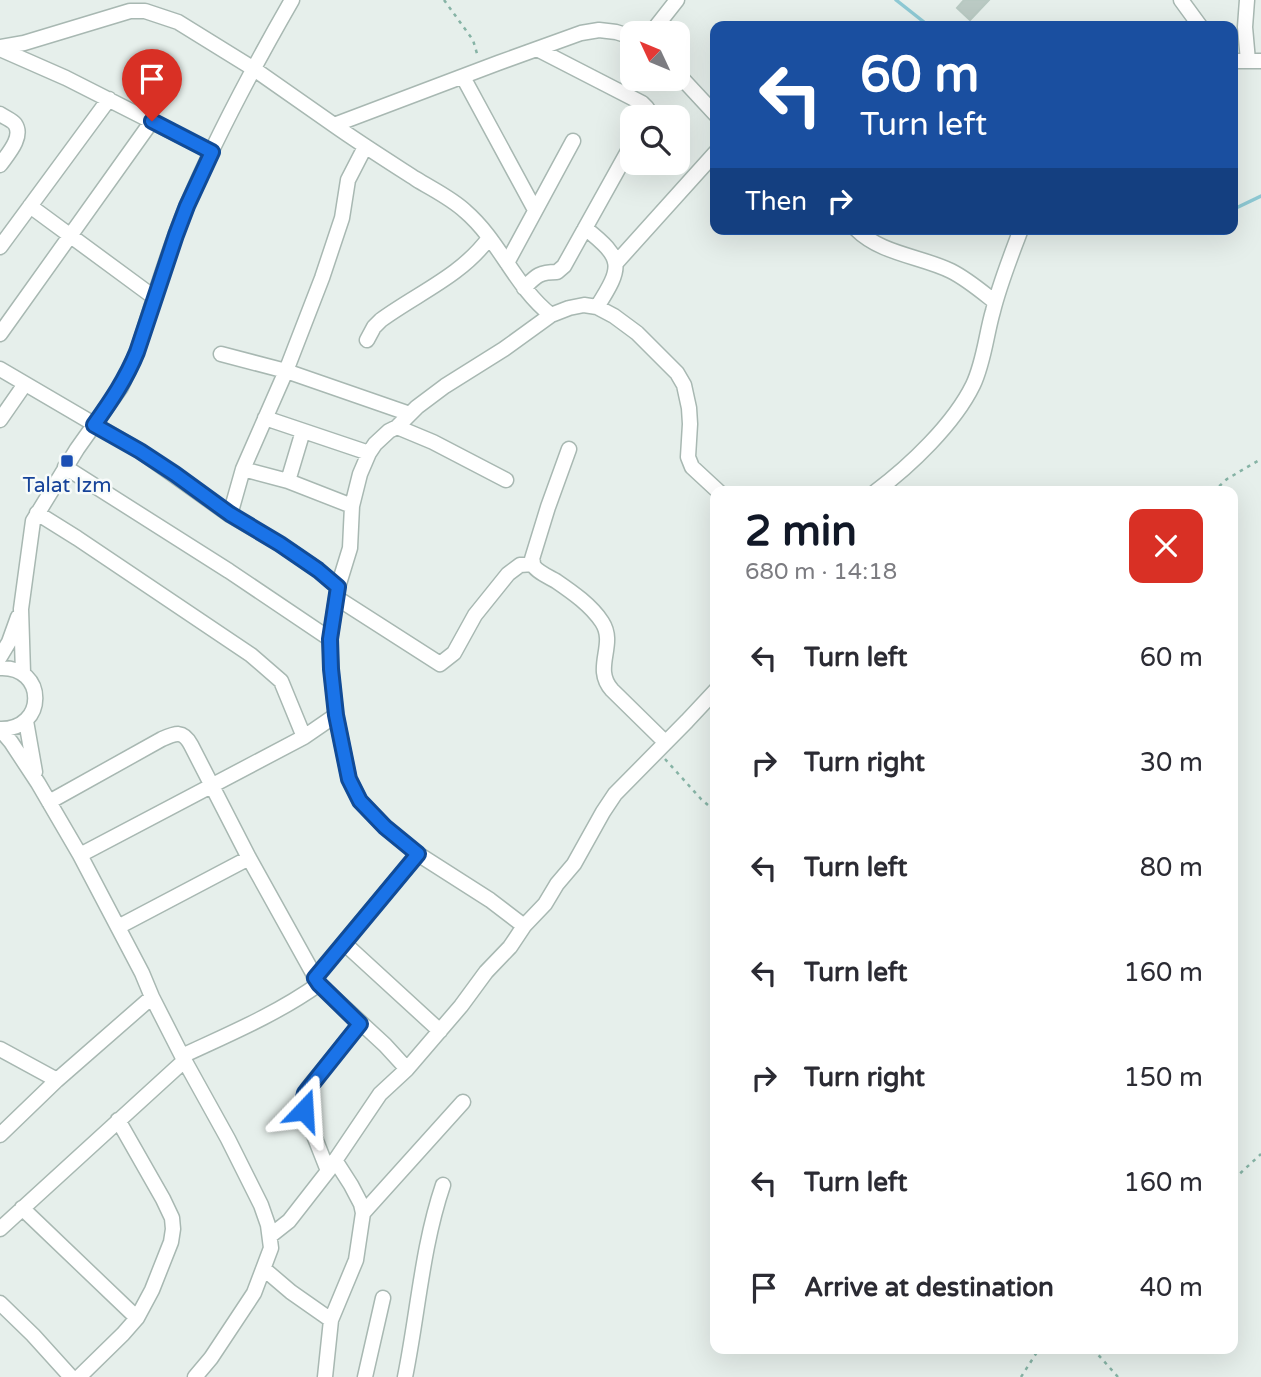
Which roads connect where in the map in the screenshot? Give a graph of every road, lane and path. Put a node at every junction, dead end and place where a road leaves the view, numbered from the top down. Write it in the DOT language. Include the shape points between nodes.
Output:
graph roads {
  1 [pos="292,0"];
  2 [pos="444,0"];
  3 [pos="677,0"];
  4 [pos="1181,0"];
  5 [pos="1247,0"];
  6 [pos="660,21"];
  7 [pos="1196,21"];
  8 [pos="620,33"];
  9 [pos="0,48"];
  10 [pos="537,48"];
  11 [pos="1248,61"];
  12 [pos="254,69"];
  13 [pos="481,69"];
  14 [pos="463,77"];
  15 [pos="690,87"];
  16 [pos="109,99"];
  17 [pos="644,105"];
  18 [pos="710,109"];
  19 [pos="0,114"];
  20 [pos="152,121"];
  21 [pos="334,125"];
  22 [pos="573,141"];
  23 [pos="365,147"];
  24 [pos="212,152"];
  25 [pos="710,159"];
  26 [pos="0,165"];
  27 [pos="620,165"];
  28 [pos="30,206"];
  29 [pos="535,210"];
  30 [pos="585,228"];
  31 [pos="862,235"];
  32 [pos="1019,235"];
  33 [pos="71,236"];
  34 [pos="489,238"];
  35 [pos="0,247"];
  36 [pos="507,263"];
  37 [pos="616,263"];
  38 [pos="524,288"];
  39 [pos="155,298"];
  40 [pos="995,302"];
  41 [pos="597,307"];
  42 [pos="551,315"];
  43 [pos="0,334"];
  44 [pos="367,340"];
  45 [pos="221,354"];
  46 [pos="0,369"];
  47 [pos="286,371"];
  48 [pos="25,384"];
  49 [pos="410,414"];
  50 [pos="265,418"];
  51 [pos="0,420"];
  52 [pos="94,425"];
  53 [pos="397,427"];
  54 [pos="303,431"];
  55 [pos="569,449"];
  56 [pos="369,453"];
  57 [pos="1261,459"];
  58 [pos="65,467"];
  59 [pos="243,468"];
  60 [pos="506,480"];
  61 [pos="288,481"];
  62 [pos="712,486"];
  63 [pos="883,486"];
  64 [pos="1219,486"];
  65 [pos="352,506"];
  66 [pos="37,513"];
  67 [pos="230,514"];
  68 [pos="533,564"];
  69 [pos="338,593"];
  70 [pos="21,609"];
  71 [pos="330,639"];
  72 [pos="0,657"];
  73 [pos="0,668"];
  74 [pos="23,673"];
  75 [pos="710,696"];
  76 [pos="336,715"];
  77 [pos="26,721"];
  78 [pos="0,729"];
  79 [pos="304,737"];
  80 [pos="661,746"];
  81 [pos="38,783"];
  82 [pos="212,786"];
  83 [pos="49,802"];
  84 [pos="710,807"];
  85 [pos="418,854"];
  86 [pos="80,855"];
  87 [pos="249,858"];
  88 [pos="524,926"];
  89 [pos="118,927"];
  90 [pos="344,943"];
  91 [pos="317,981"];
  92 [pos="152,997"];
  93 [pos="360,1024"];
  94 [pos="440,1031"];
  95 [pos="0,1049"];
  96 [pos="183,1058"];
  97 [pos="407,1069"];
  98 [pos="57,1080"];
  99 [pos="463,1102"];
  100 [pos="118,1120"];
  101 [pos="0,1135"];
  102 [pos="1261,1154"];
  103 [pos="331,1166"];
  104 [pos="1238,1175"];
  105 [pos="443,1185"];
  106 [pos="22,1208"];
  107 [pos="363,1213"];
  108 [pos="0,1229"];
  109 [pos="270,1236"];
  110 [pos="264,1269"];
  111 [pos="383,1298"];
  112 [pos="0,1303"];
  113 [pos="136,1318"];
  114 [pos="331,1320"];
  115 [pos="1036,1354"];
  116 [pos="1097,1354"];
  117 [pos="71,1377"];
  118 [pos="79,1377"];
  119 [pos="195,1377"];
  120 [pos="325,1377"];
  121 [pos="365,1377"];
  122 [pos="405,1377"];
  123 [pos="1021,1377"];
  124 [pos="1118,1377"];
  1 -- 12 [label="street"];
  2 -- 13 [label="path" via="473,40"];
  3 -- 6 [label="street"];
  4 -- 7 [label="street"];
  5 -- 11 [label="street"];
  8 -- 10 [label="street" via="581,33"];
  9 -- 12 [label="street" via="130,11 145,11 178,22"];
  9 -- 16 [label="street"];
  10 -- 13 [label="street"];
  10 -- 17 [label="street"];
  12 -- 21 [label="street"];
  12 -- 24 [label="street"];
  13 -- 14 [label="street"];
  14 -- 21 [label="street"];
  14 -- 29 [label="street"];
  15 -- 18 [label="street"];
  16 -- 20 [label="street"];
  16 -- 28 [label="street"];
  19 -- 26 [label="street" via="15,124 18,132"];
  20 -- 24 [label="street"];
  20 -- 33 [label="street"];
  21 -- 23 [label="street"];
  22 -- 29 [label="street"];
  23 -- 34 [label="street" via="466,211"];
  23 -- 47 [label="street" via="348,180 338,234"];
  24 -- 39 [label="street" via="187,206"];
  25 -- 37 [label="street"];
  27 -- 30 [label="street"];
  28 -- 33 [label="street"];
  28 -- 35 [label="street"];
  29 -- 36 [label="street"];
  30 -- 37 [label="street"];
  30 -- 38 [label="street" via="561,270 541,273"];
  31 -- 40 [label="street" via="951,272"];
  32 -- 40 [label="street"];
  33 -- 39 [label="street"];
  33 -- 43 [label="street"];
  34 -- 36 [label="street"];
  34 -- 44 [label="street" via="443,281 381,320"];
  36 -- 38 [label="street"];
  37 -- 41 [label="street"];
  38 -- 42 [label="street"];
  39 -- 52 [label="street" via="121,387"];
  40 -- 63 [label="street" via="974,383 950,419"];
  41 -- 42 [label="street" via="584,305"];
  41 -- 62 [label="street" via="637,333 677,373 689,408 688,457"];
  42 -- 49 [label="street"];
  45 -- 47 [label="street"];
  46 -- 48 [label="street"];
  47 -- 49 [label="street"];
  47 -- 50 [label="street"];
  48 -- 51 [label="street"];
  48 -- 52 [label="street"];
  49 -- 53 [label="street"];
  50 -- 54 [label="street"];
  50 -- 59 [label="street"];
  52 -- 58 [label="street"];
  52 -- 67 [label="street"];
  53 -- 56 [label="street"];
  53 -- 60 [label="street"];
  54 -- 56 [label="street"];
  54 -- 61 [label="street"];
  55 -- 68 [label="street"];
  56 -- 65 [label="street"];
  57 -- 64 [label="path"];
  58 -- 66 [label="street"];
  58 -- 71 [label="street"];
  59 -- 61 [label="street"];
  59 -- 67 [label="street"];
  61 -- 65 [label="street"];
  65 -- 69 [label="street" via="350,548"];
  66 -- 70 [label="street" via="30,529"];
  66 -- 79 [label="street" via="251,655 281,681"];
  67 -- 69 [label="street" via="318,570"];
  68 -- 69 [label="street" via="520,565 508,574 475,615 454,653 440,664"];
  68 -- 80 [label="street" via="599,617 607,632 605,681"];
  69 -- 71 [label="street"];
  70 -- 72 [label="street"];
  70 -- 74 [label="street"];
  71 -- 76 [label="street"];
  73 -- 74 [label="street"];
  74 -- 77 [label="street" via="35,695"];
  75 -- 80 [label="street"];
  76 -- 79 [label="street"];
  76 -- 85 [label="street" via="349,779 360,801"];
  77 -- 78 [label="street"];
  77 -- 81 [label="street"];
  78 -- 81 [label="street"];
  79 -- 82 [label="street"];
  80 -- 84 [label="path"];
  80 -- 88 [label="street" via="615,794 574,864"];
  81 -- 83 [label="street"];
  82 -- 83 [label="street" via="189,741 178,734"];
  82 -- 86 [label="street"];
  82 -- 87 [label="street"];
  83 -- 86 [label="street"];
  85 -- 88 [label="street"];
  85 -- 90 [label="street"];
  86 -- 89 [label="street"];
  87 -- 89 [label="street"];
  87 -- 91 [label="street"];
  88 -- 94 [label="street"];
  89 -- 92 [label="street"];
  90 -- 91 [label="street"];
  90 -- 94 [label="street"];
  91 -- 93 [label="street"];
  91 -- 96 [label="street" via="292,1002"];
  92 -- 96 [label="street"];
  92 -- 98 [label="street"];
  93 -- 97 [label="street"];
  93 -- 103 [label="street" via="304,1098 304,1110"];
  94 -- 97 [label="street"];
  95 -- 98 [label="street"];
  96 -- 100 [label="street"];
  96 -- 109 [label="street" via="243,1168"];
  97 -- 103 [label="street" via="380,1094"];
  98 -- 101 [label="street"];
  99 -- 107 [label="street"];
  100 -- 106 [label="street"];
  100 -- 113 [label="street" via="163,1199 173,1229 167,1254"];
  102 -- 104 [label="path"];
  103 -- 107 [label="street" via="351,1185"];
  103 -- 109 [label="street" via="289,1221"];
  105 -- 122 [label="street" via="420,1282"];
  106 -- 108 [label="street"];
  106 -- 113 [label="street"];
  107 -- 114 [label="street" via="356,1260"];
  109 -- 110 [label="street"];
  110 -- 114 [label="street"];
  110 -- 119 [label="street" via="237,1321"];
  111 -- 121 [label="street"];
  112 -- 117 [label="street"];
  113 -- 118 [label="street"];
  114 -- 120 [label="street"];
  115 -- 123 [label="path"];
  116 -- 124 [label="path"];
}
